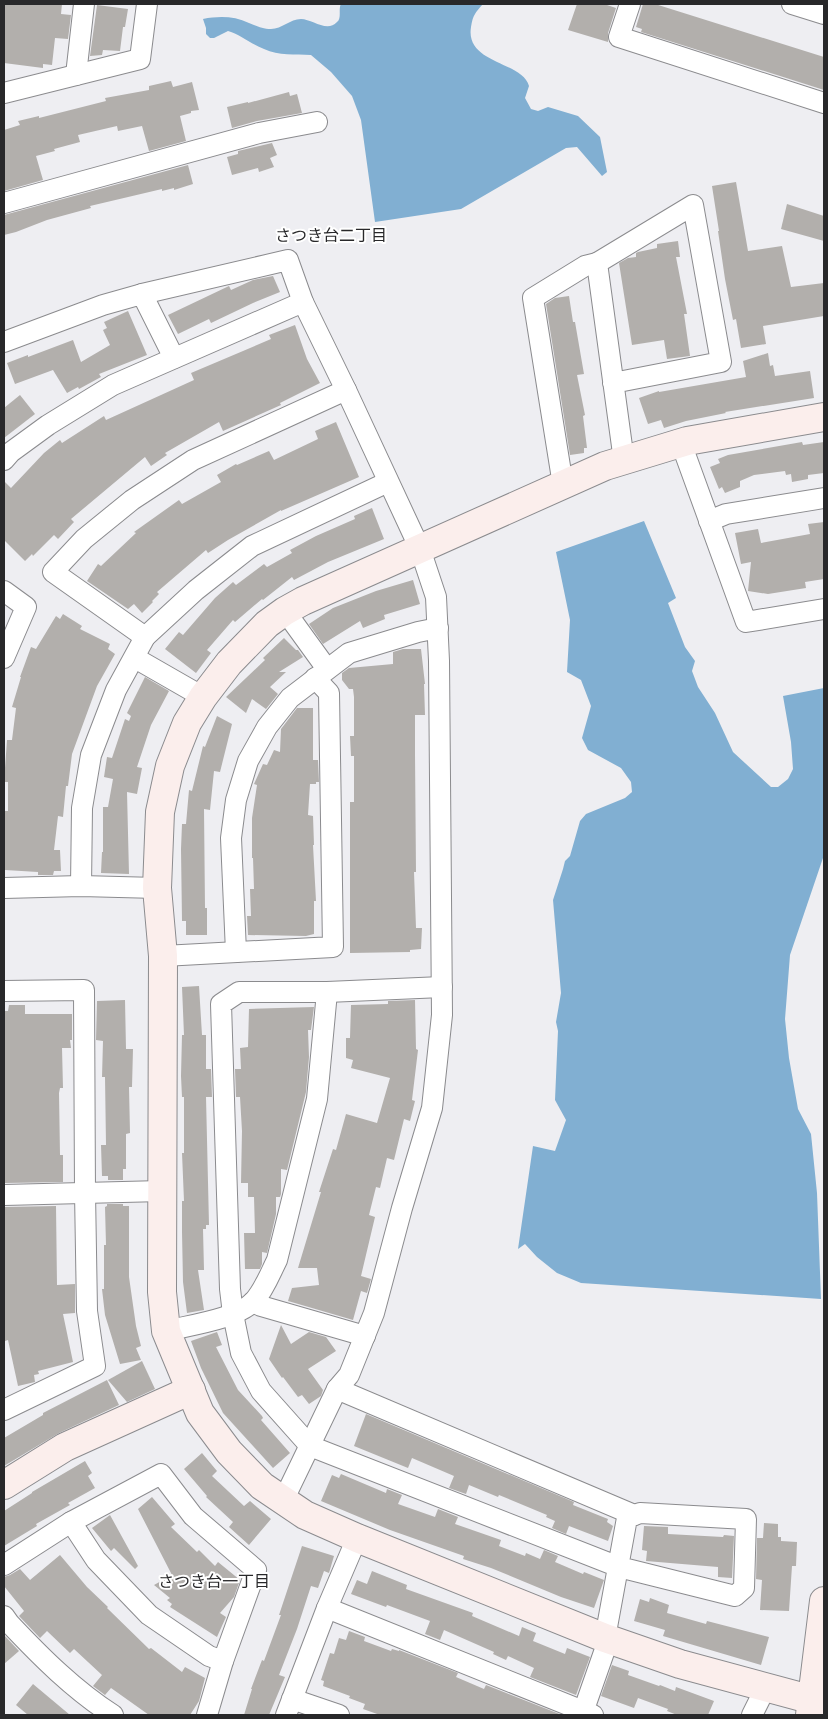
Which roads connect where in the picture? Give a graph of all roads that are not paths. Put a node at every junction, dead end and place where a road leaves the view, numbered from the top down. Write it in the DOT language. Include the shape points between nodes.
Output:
graph roads {
  1 [pos="84,4"];
  2 [pos="146,4"];
  3 [pos="630,4"];
  4 [pos="792,4"];
  5 [pos="824,14"];
  6 [pos="76,75"];
  7 [pos="4,93"];
  8 [pos="824,103"];
  9 [pos="317,122"];
  10 [pos="4,203"];
  11 [pos="597,263"];
  12 [pos="142,294"];
  13 [pos="304,302"];
  14 [pos="4,342"];
  15 [pos="174,358"];
  16 [pos="613,383"];
  17 [pos="346,390"];
  18 [pos="824,417"];
  19 [pos="681,443"];
  20 [pos="4,460"];
  21 [pos="624,461"];
  22 [pos="388,482"];
  23 [pos="563,485"];
  24 [pos="824,498"];
  25 [pos="709,520"];
  26 [pos="420,549"];
  27 [pos="4,591"];
  28 [pos="824,609"];
  29 [pos="285,611"];
  30 [pos="438,628"];
  31 [pos="145,637"];
  32 [pos="4,658"];
  33 [pos="135,658"];
  34 [pos="321,673"];
  35 [pos="203,697"];
  36 [pos="81,886"];
  37 [pos="4,888"];
  38 [pos="157,888"];
  39 [pos="236,952"];
  40 [pos="163,956"];
  41 [pos="442,987"];
  42 [pos="4,991"];
  43 [pos="327,992"];
  44 [pos="162,1191"];
  45 [pos="85,1192"];
  46 [pos="4,1194"];
  47 [pos="253,1302"];
  48 [pos="232,1314"];
  49 [pos="166,1331"];
  50 [pos="365,1336"];
  51 [pos="190,1390"];
  52 [pos="337,1390"];
  53 [pos="5,1404"];
  54 [pos="310,1446"];
  55 [pos="4,1485"];
  56 [pos="284,1501"];
  57 [pos="634,1515"];
  58 [pos="71,1522"];
  59 [pos="357,1538"];
  60 [pos="4,1565"];
  61 [pos="619,1567"];
  62 [pos="824,1601"];
  63 [pos="327,1608"];
  64 [pos="4,1616"];
  65 [pos="607,1638"];
  66 [pos="223,1660"];
  67 [pos="766,1687"];
  68 [pos="289,1707"];
  69 [pos="811,1707"];
  70 [pos="586,1714"];
  71 [pos="113,1715"];
  72 [pos="207,1715"];
  73 [pos="339,1715"];
  74 [pos="752,1715"];
  1 -- 6 [label="street"];
  2 -- 6 [label="street" via="140,59"];
  3 -- 8 [label="street" via="619,37"];
  4 -- 5 [label="street"];
  6 -- 7 [label="street"];
  9 -- 10 [label="street" via="259,133"];
  11 -- 16 [label="street"];
  11 -- 16 [label="street" via="693,205 721,362"];
  11 -- 23 [label="street" via="585,266 533,298"];
  12 -- 13 [label="street" via="288,260"];
  12 -- 14 [label="street"];
  12 -- 15 [label="street"];
  13 -- 15 [label="street"];
  13 -- 17 [label="street"];
  15 -- 20 [label="street" via="113,385 48,425"];
  16 -- 21 [label="street"];
  17 -- 22 [label="street"];
  17 -- 31 [label="street" via="193,460 132,500 84,539 52,572"];
  18 -- 19 [label="street"];
  19 -- 21 [label="street"];
  19 -- 25 [label="street"];
  21 -- 23 [label="street"];
  22 -- 26 [label="street"];
  22 -- 31 [label="street" via="252,546 196,590"];
  23 -- 26 [label="street"];
  24 -- 25 [label="street" via="726,514"];
  25 -- 28 [label="street" via="746,622"];
  26 -- 29 [label="street"];
  26 -- 30 [label="street" via="436,596"];
  27 -- 32 [label="street" via="26,607"];
  29 -- 34 [label="street"];
  29 -- 35 [label="street" via="267,624 229,663"];
  30 -- 34 [label="street" via="350,653"];
  30 -- 41 [label="street"];
  31 -- 33 [label="street"];
  33 -- 35 [label="street"];
  33 -- 36 [label="street" via="116,690 91,755 82,808"];
  34 -- 39 [label="street" via="290,698 267,728 248,761 236,800 231,838"];
  34 -- 39 [label="street" via="329,693 333,947"];
  35 -- 38 [label="street" via="187,723 170,766 160,812"];
  36 -- 37 [label="street"];
  36 -- 38 [label="street"];
  38 -- 40 [label="street"];
  39 -- 40 [label="street"];
  40 -- 44 [label="street"];
  41 -- 43 [label="street"];
  41 -- 50 [label="street" via="432,1108"];
  42 -- 45 [label="street" via="84,990"];
  43 -- 47 [label="street" via="317,1099 277,1260"];
  43 -- 48 [label="street" via="239,992 222,1004"];
  44 -- 45 [label="street"];
  44 -- 49 [label="street" via="162,1292"];
  45 -- 46 [label="street"];
  45 -- 53 [label="street" via="87,1311 95,1366"];
  47 -- 48 [label="street"];
  47 -- 50 [label="street"];
  48 -- 49 [label="street"];
  48 -- 54 [label="street" via="240,1352 261,1391"];
  49 -- 51 [label="street"];
  50 -- 52 [label="street" via="349,1375"];
  51 -- 55 [label="street" via="65,1447"];
  51 -- 56 [label="street" via="200,1413 229,1452 262,1486"];
  52 -- 54 [label="street"];
  52 -- 57 [label="street"];
  54 -- 56 [label="street"];
  54 -- 61 [label="street"];
  56 -- 59 [label="street" via="305,1515"];
  57 -- 61 [label="street" via="628,1518"];
  57 -- 61 [label="street" via="640,1512 746,1519 744,1588 734,1596"];
  58 -- 60 [label="street"];
  58 -- 66 [label="street" via="96,1560 149,1615 209,1656"];
  58 -- 66 [label="street" via="161,1474 193,1516 256,1570"];
  59 -- 63 [label="street"];
  59 -- 65 [label="street"];
  61 -- 65 [label="street"];
  62 -- 69 [label="street"];
  63 -- 68 [label="street"];
  63 -- 70 [label="street"];
  64 -- 71 [label="street" via="48,1664"];
  65 -- 67 [label="street" via="680,1664"];
  65 -- 70 [label="street"];
  66 -- 72 [label="street"];
  67 -- 69 [label="street"];
  67 -- 74 [label="street"];
  68 -- 73 [label="street"];
}
